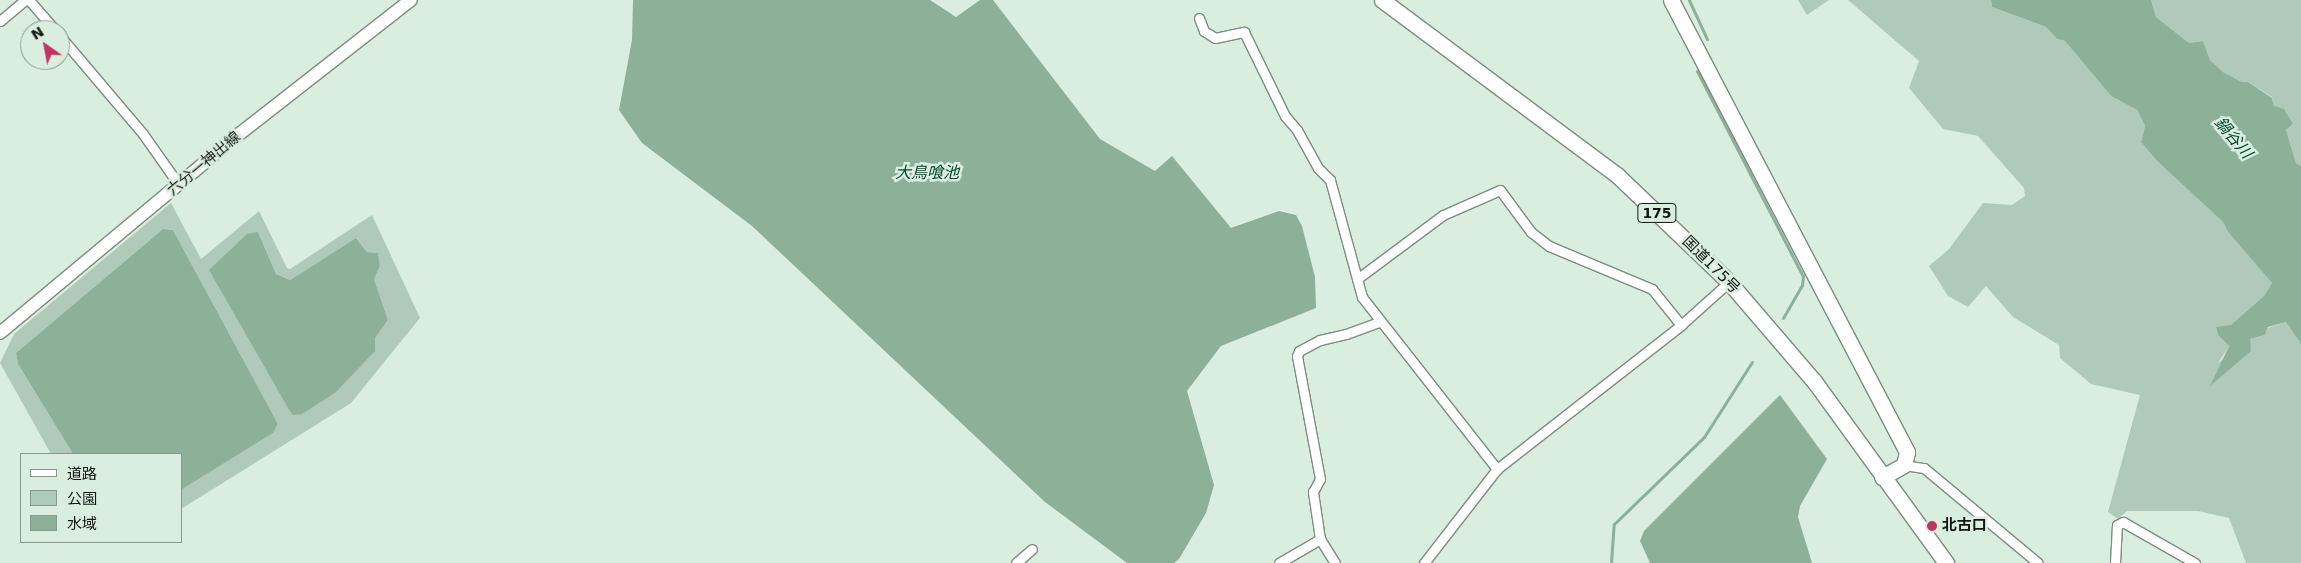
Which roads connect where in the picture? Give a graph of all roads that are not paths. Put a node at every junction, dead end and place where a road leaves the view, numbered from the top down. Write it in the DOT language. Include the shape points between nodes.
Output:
graph roads {
  1 [pos="25,0"];
  2 [pos="29,0"];
  3 [pos="411,0"];
  4 [pos="1382,0"];
  5 [pos="1671,0"];
  6 [pos="1199,18"];
  7 [pos="46,20"];
  8 [pos="0,21"];
  9 [pos="70,48"];
  10 [pos="179,185"];
  11 [pos="1357,279"];
  12 [pos="1729,282"];
  13 [pos="1378,322"];
  14 [pos="1680,325"];
  15 [pos="0,333"];
  16 [pos="1904,465"];
  17 [pos="1497,469"];
  18 [pos="1882,477"];
  19 [pos="1320,539"];
  20 [pos="1032,549"];
  21 [pos="1016,563"];
  22 [pos="1279,563"];
  23 [pos="1335,563"];
  24 [pos="1424,563"];
  25 [pos="1946,563"];
  26 [pos="2038,563"];
  27 [pos="2115,563"];
  28 [pos="2195,563"];
  1 -- 8 [label="street"];
  2 -- 7 [label="street"];
  3 -- 10 [label="main road, 六分一神出線"];
  4 -- 12 [label="highway, 国道175号 / 175" via="1617,175"];
  5 -- 16 [label="highway" via="1907,452"];
  6 -- 11 [label="street" via="1204,31 1214,38 1244,32 1285,116 1297,130 1318,168 1330,180"];
  9 -- 10 [label="street" via="143,134"];
  10 -- 15 [label="main road, 六分一神出線"];
  11 -- 13 [label="street" via="1362,297"];
  11 -- 14 [label="street" via="1444,215 1500,190 1531,232 1549,246 1652,289"];
  12 -- 14 [label="street"];
  12 -- 18 [label="highway, 国道175号 / 175" via="1814,380"];
  13 -- 17 [label="street"];
  13 -- 19 [label="street" via="1320,340 1296,356 1320,479 1313,492"];
  14 -- 17 [label="street"];
  16 -- 18 [label="highway"];
  16 -- 26 [label="street" via="1924,468"];
  17 -- 24 [label="street"];
  18 -- 25 [label="highway, 国道175号 / 175"];
  19 -- 22 [label="street"];
  19 -- 23 [label="street"];
  20 -- 21 [label="street"];
  27 -- 28 [label="street" via="2117,525 2123,522"];
}
